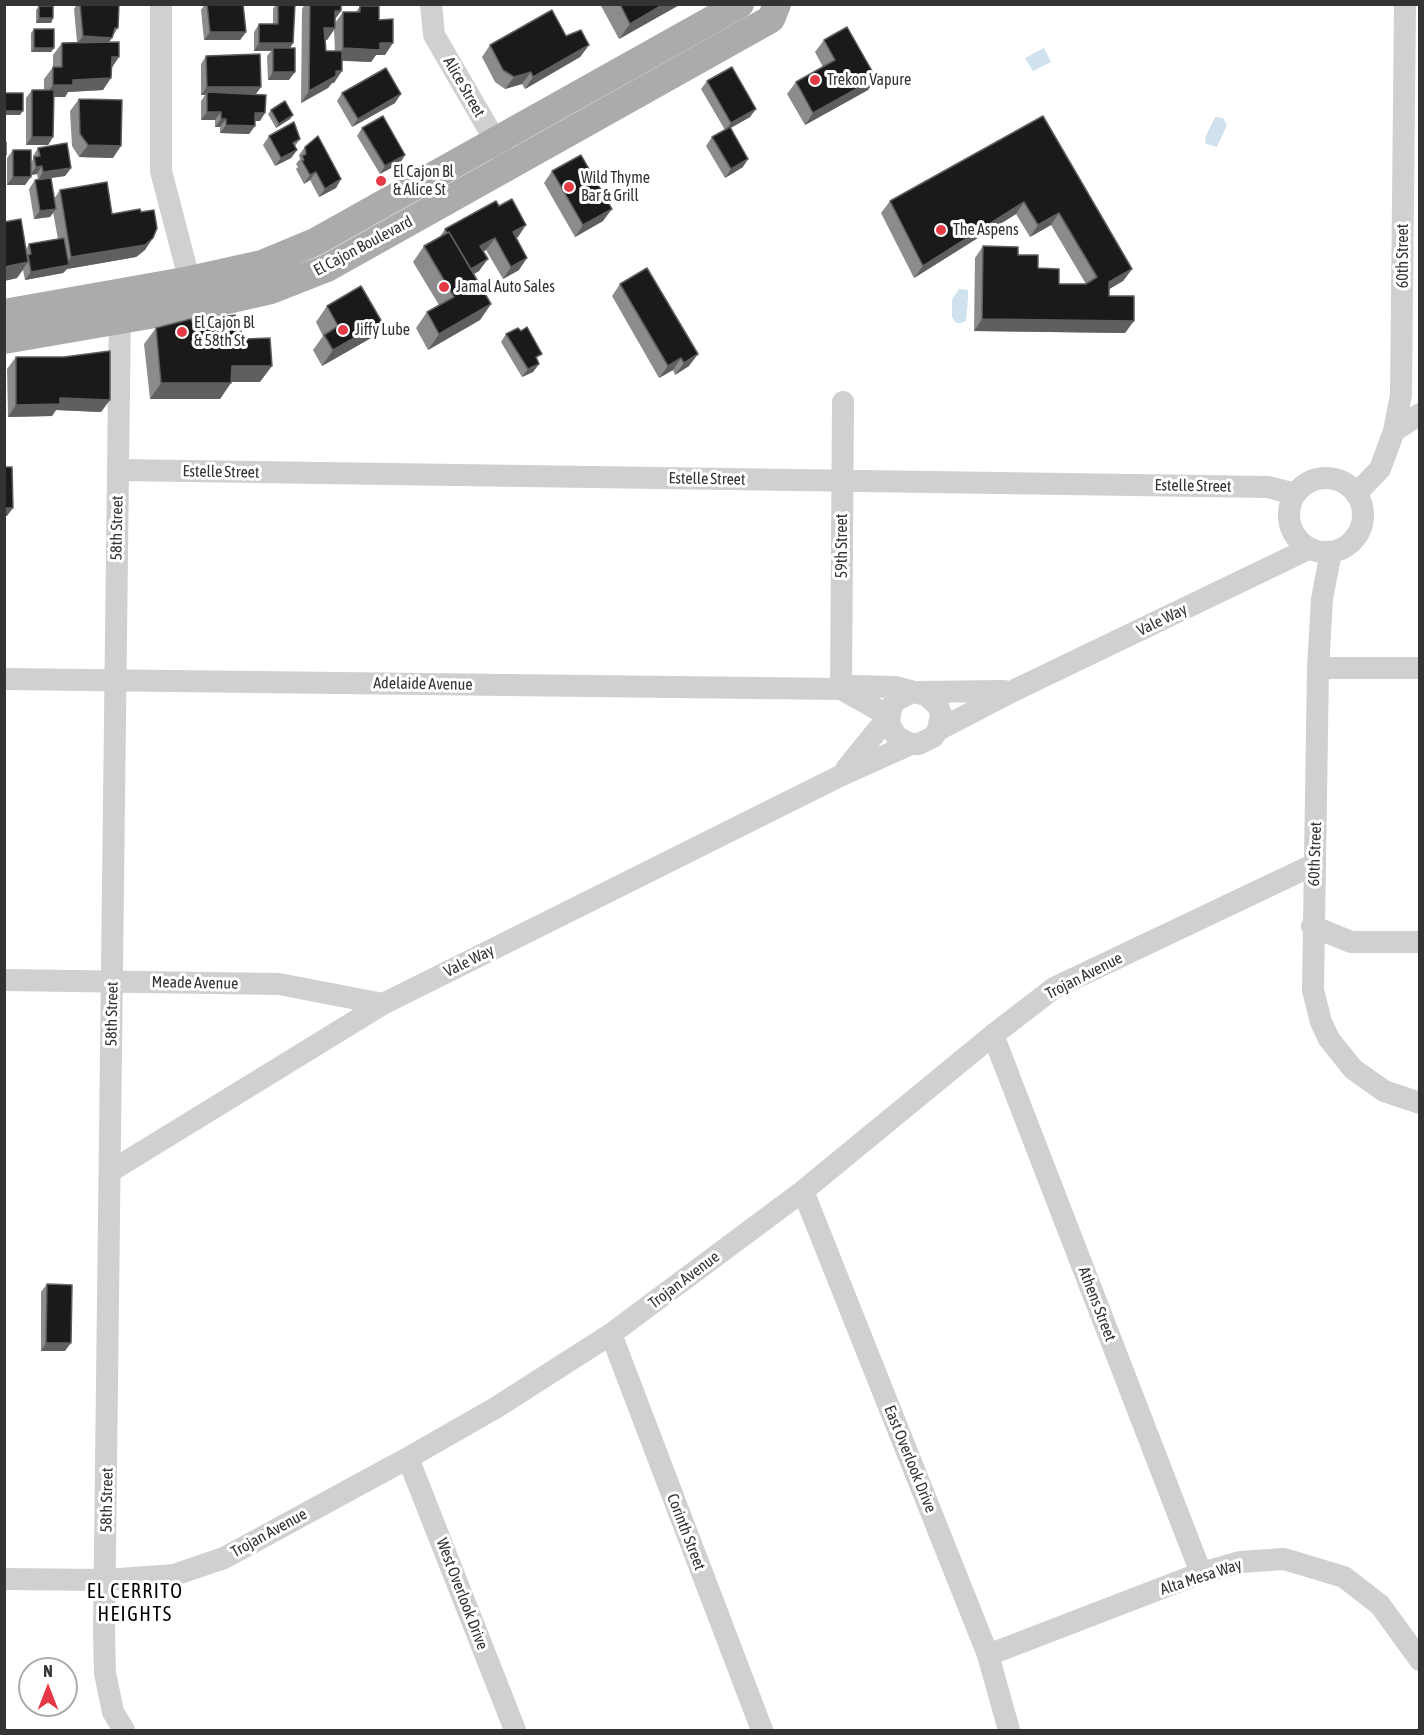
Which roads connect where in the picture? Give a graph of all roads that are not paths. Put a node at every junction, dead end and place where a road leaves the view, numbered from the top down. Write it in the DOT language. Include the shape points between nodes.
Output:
graph roads {
  1 [pos="161,4"];
  2 [pos="431,4"];
  3 [pos="740,4"];
  4 [pos="777,4"];
  5 [pos="1405,4"];
  6 [pos="503,154"];
  7 [pos="1411,169"];
  8 [pos="193,294"];
  9 [pos="120,307"];
  10 [pos="4,313"];
  11 [pos="4,340"];
  12 [pos="843,402"];
  13 [pos="1419,414"];
  14 [pos="1394,431"];
  15 [pos="118,471"];
  16 [pos="843,481"];
  17 [pos="1295,494"];
  18 [pos="1356,494"];
  19 [pos="1308,549"];
  20 [pos="1331,552"];
  21 [pos="1318,668"];
  22 [pos="1419,668"];
  23 [pos="4,679"];
  24 [pos="116,680"];
  25 [pos="841,689"];
  26 [pos="1015,690"];
  27 [pos="914,692"];
  28 [pos="889,716"];
  29 [pos="938,730"];
  30 [pos="911,744"];
  31 [pos="842,775"];
  32 [pos="1315,864"];
  33 [pos="1312,926"];
  34 [pos="1419,942"];
  35 [pos="4,980"];
  36 [pos="113,982"];
  37 [pos="383,1004"];
  38 [pos="993,1035"];
  39 [pos="1419,1102"];
  40 [pos="111,1171"];
  41 [pos="803,1191"];
  42 [pos="611,1334"];
  43 [pos="408,1458"];
  44 [pos="1202,1573"];
  45 [pos="4,1579"];
  46 [pos="106,1580"];
  47 [pos="988,1655"];
  48 [pos="1419,1660"];
  49 [pos="124,1731"];
  50 [pos="515,1731"];
  51 [pos="762,1731"];
  52 [pos="1009,1731"];
  1 -- 8 [label="street" via="162,171"];
  2 -- 6 [label="street, Alice Street" via="434,35"];
  3 -- 6 [label="main road, El Cajon Boulevard"];
  4 -- 6 [label="main road, El Cajon Boulevard" via="771,19"];
  5 -- 7 [label="street, 60th Street"];
  6 -- 8 [label="main road, El Cajon Boulevard"];
  7 -- 14 [label="street, 60th Street" via="1401,395"];
  8 -- 9 [label="main road, El Cajon Boulevard"];
  9 -- 10 [label="main road, El Cajon Boulevard"];
  9 -- 11 [label="main road, El Cajon Boulevard"];
  9 -- 15 [label="street, 58th Street"];
  12 -- 16 [label="street, 59th Street"];
  13 -- 14 [label="street"];
  14 -- 18 [label="street, 60th Street" via="1380,470"];
  15 -- 16 [label="street, Estelle Street"];
  15 -- 24 [label="street, 58th Street"];
  16 -- 17 [label="street, Estelle Street" via="1268,487"];
  16 -- 25 [label="street, 59th Street"];
  17 -- 18 [label="street" via="1308,482 1325,478 1342,482"];
  17 -- 19 [label="street" via="1288,514 1293,534"];
  18 -- 20 [label="street" via="1363,511 1360,530 1349,545"];
  19 -- 20 [label="street"];
  19 -- 26 [label="street, Vale Way"];
  20 -- 21 [label="street, 60th Street" via="1322,599"];
  21 -- 22 [label="street"];
  21 -- 32 [label="street, 60th Street"];
  23 -- 24 [label="street, Adelaide Avenue"];
  24 -- 25 [label="street, Adelaide Avenue"];
  24 -- 36 [label="street, 58th Street"];
  25 -- 27 [label="street, Adelaide Avenue" via="895,687"];
  25 -- 28 [label="street, Adelaide Avenue"];
  26 -- 27 [label="street, Vale Way"];
  26 -- 29 [label="street, Vale Way"];
  27 -- 28 [label="street, Vale Way" via="895,701"];
  27 -- 29 [label="street" via="926,695 938,706"];
  28 -- 30 [label="street" via="897,737"];
  28 -- 31 [label="street, Vale Way"];
  29 -- 30 [label="street, Vale Way" via="926,741"];
  30 -- 31 [label="street, Vale Way"];
  31 -- 37 [label="street, Vale Way"];
  32 -- 33 [label="street, 60th Street"];
  32 -- 38 [label="street, Trojan Avenue" via="1054,988"];
  33 -- 34 [label="street" via="1351,942"];
  33 -- 39 [label="street, 60th Street" via="1313,990 1329,1039 1367,1081"];
  35 -- 36 [label="street, Meade Avenue"];
  36 -- 37 [label="street, Meade Avenue" via="279,984"];
  36 -- 40 [label="street, 58th Street"];
  37 -- 40 [label="street, Vale Way"];
  38 -- 41 [label="street, Trojan Avenue"];
  38 -- 44 [label="street, Athens Street"];
  40 -- 46 [label="street, 58th Street"];
  41 -- 42 [label="street, Trojan Avenue"];
  41 -- 47 [label="street, East Overlook Drive"];
  42 -- 43 [label="street, Trojan Avenue"];
  42 -- 51 [label="street, Corinth Street"];
  43 -- 46 [label="street, Trojan Avenue" via="224,1558 174,1575"];
  43 -- 50 [label="street, West Overlook Drive"];
  44 -- 47 [label="street, Alta Mesa Way"];
  44 -- 48 [label="street, Alta Mesa Way" via="1240,1562 1284,1559 1344,1577 1380,1605"];
  45 -- 46 [label="street, Trojan Avenue"];
  46 -- 49 [label="street, 58th Street" via="105,1673 113,1712"];
  47 -- 52 [label="street, East Overlook Drive"];
}
